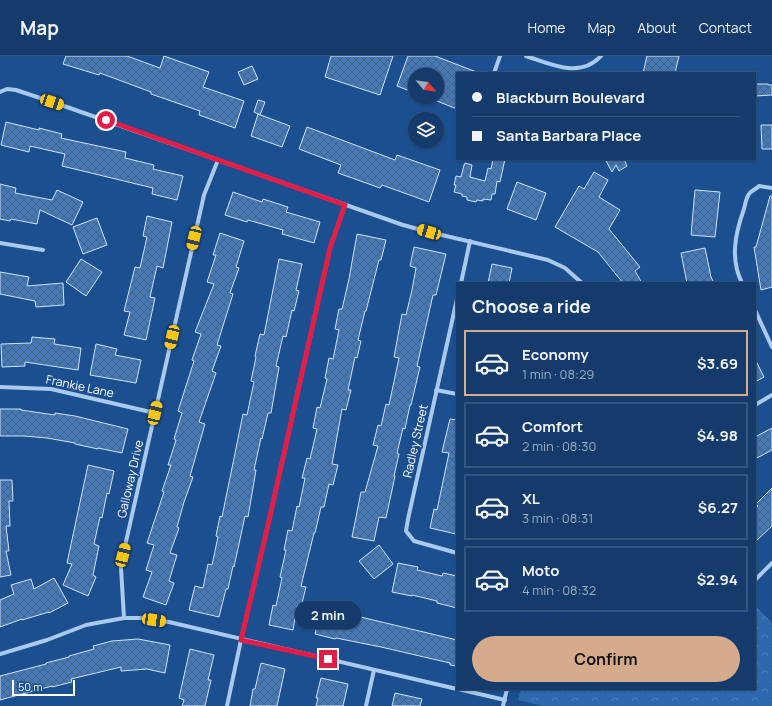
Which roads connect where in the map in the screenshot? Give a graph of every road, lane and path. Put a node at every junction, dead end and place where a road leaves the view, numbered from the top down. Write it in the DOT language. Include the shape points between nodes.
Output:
graph roads {
  1 [pos="500,56"];
  2 [pos="526,56"];
  3 [pos="601,56"];
  4 [pos="494,72"];
  5 [pos="0,92"];
  6 [pos="218,160"];
  7 [pos="772,188"];
  8 [pos="345,205"];
  9 [pos="470,241"];
  10 [pos="0,243"];
  11 [pos="43,250"];
  12 [pos="461,282"];
  13 [pos="581,282"];
  14 [pos="742,282"];
  15 [pos="456,303"];
  16 [pos="756,312"];
  17 [pos="772,347"];
  18 [pos="0,387"];
  19 [pos="436,390"];
  20 [pos="456,394"];
  21 [pos="772,395"];
  22 [pos="756,404"];
  23 [pos="155,413"];
  24 [pos="456,553"];
  25 [pos="772,563"];
  26 [pos="756,579"];
  27 [pos="124,618"];
  28 [pos="241,640"];
  29 [pos="0,654"];
  30 [pos="374,670"];
  31 [pos="456,689"];
  32 [pos="461,690"];
  33 [pos="507,690"];
  34 [pos="505,700"];
  35 [pos="227,706"];
  36 [pos="366,706"];
  37 [pos="503,706"];
  1 -- 4 [label="street"];
  2 -- 3 [label="street" via="570,69 588,66"];
  5 -- 6 [label="street" via="7,89 16,90"];
  6 -- 8 [label="street"];
  6 -- 23 [label="street, Galloway Drive" via="204,195"];
  7 -- 14 [label="street" via="759,186 749,194 739,223 735,256"];
  8 -- 9 [label="street" via="420,230"];
  8 -- 28 [label="street" via="330,248"];
  9 -- 12 [label="street"];
  9 -- 13 [label="street" via="548,260 565,268"];
  10 -- 11 [label="street"];
  15 -- 19 [label="street, Radley Street"];
  16 -- 17 [label="street"];
  18 -- 23 [label="street, Frankie Lane" via="51,389"];
  19 -- 20 [label="street"];
  19 -- 24 [label="street, Radley Street" via="406,531 414,541"];
  21 -- 22 [label="street"];
  23 -- 27 [label="street, Galloway Drive" via="121,568"];
  25 -- 26 [label="street"];
  27 -- 28 [label="street" via="169,622"];
  27 -- 29 [label="street" via="86,625"];
  28 -- 30 [label="street"];
  28 -- 35 [label="street"];
  30 -- 31 [label="street"];
  30 -- 36 [label="street"];
  32 -- 34 [label="street"];
  33 -- 34 [label="street"];
  34 -- 37 [label="street"];
}
